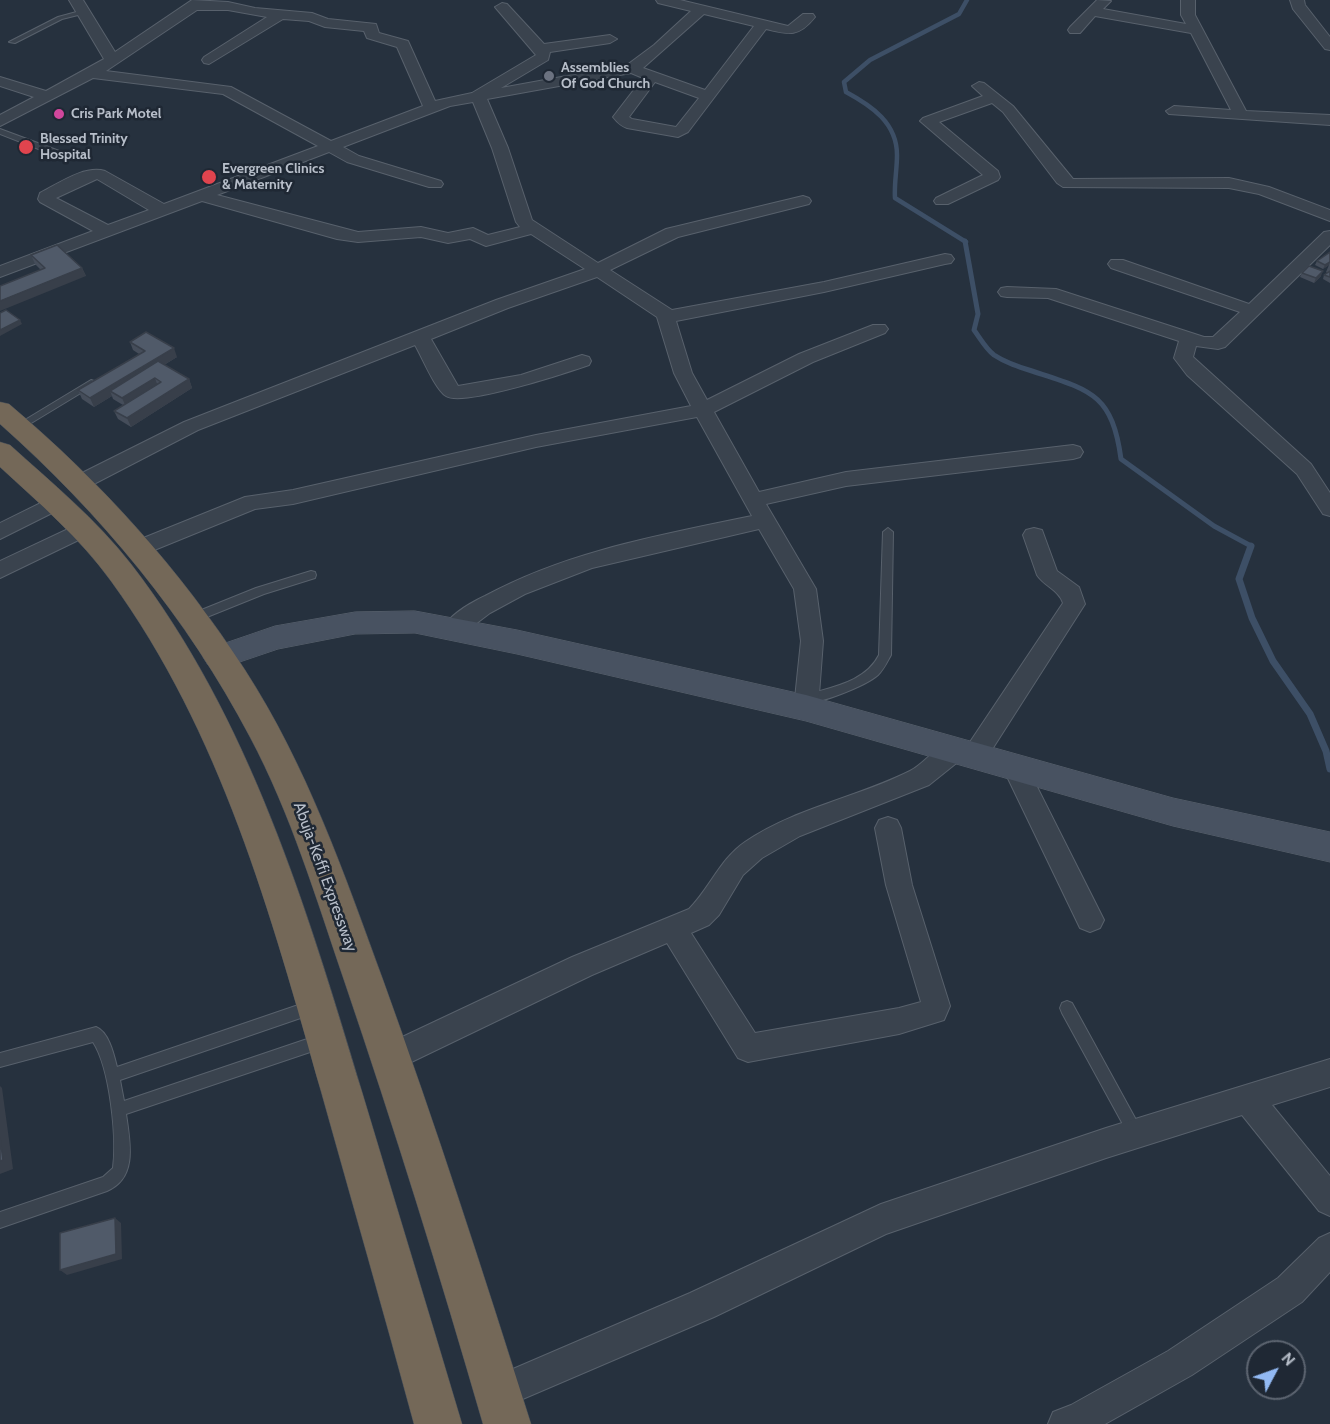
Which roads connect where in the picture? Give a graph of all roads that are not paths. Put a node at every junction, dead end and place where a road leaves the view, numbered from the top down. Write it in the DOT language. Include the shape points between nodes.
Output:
graph roads {
  1 [pos="663,0"];
  2 [pos="1106,0"];
  3 [pos="1188,0"];
  4 [pos="1297,0"];
  5 [pos="197,3"];
  6 [pos="80,6"];
  7 [pos="502,7"];
  8 [pos="327,9"];
  9 [pos="700,9"];
  10 [pos="1092,11"];
  11 [pos="281,14"];
  12 [pos="808,17"];
  13 [pos="321,22"];
  14 [pos="763,24"];
  15 [pos="1076,30"];
  16 [pos="1196,30"];
  17 [pos="610,39"];
  18 [pos="13,42"];
  19 [pos="1330,46"];
  20 [pos="540,49"];
  21 [pos="112,60"];
  22 [pos="209,60"];
  23 [pos="631,69"];
  24 [pos="89,73"];
  25 [pos="652,76"];
  26 [pos="0,81"];
  27 [pos="979,86"];
  28 [pos="478,95"];
  29 [pos="46,96"];
  30 [pos="707,96"];
  31 [pos="993,98"];
  32 [pos="431,108"];
  33 [pos="1174,111"];
  34 [pos="1241,115"];
  35 [pos="1330,120"];
  36 [pos="0,121"];
  37 [pos="0,131"];
  38 [pos="332,146"];
  39 [pos="67,157"];
  40 [pos="435,184"];
  41 [pos="202,196"];
  42 [pos="803,201"];
  43 [pos="942,201"];
  44 [pos="162,210"];
  45 [pos="1330,216"];
  46 [pos="532,229"];
  47 [pos="106,231"];
  48 [pos="1330,236"];
  49 [pos="945,259"];
  50 [pos="1117,264"];
  51 [pos="597,270"];
  52 [pos="0,272"];
  53 [pos="1007,292"];
  54 [pos="1250,310"];
  55 [pos="666,317"];
  56 [pos="879,328"];
  57 [pos="420,336"];
  58 [pos="1189,337"];
  59 [pos="582,361"];
  60 [pos="96,380"];
  61 [pos="703,410"];
  62 [pos="1073,452"];
  63 [pos="16,454"];
  64 [pos="73,474"];
  65 [pos="754,500"];
  66 [pos="1330,509"];
  67 [pos="766,520"];
  68 [pos="83,529"];
  69 [pos="888,531"];
  70 [pos="0,532"];
  71 [pos="1035,535"];
  72 [pos="139,548"];
  73 [pos="3,563"];
  74 [pos="311,575"];
  75 [pos="194,618"];
  76 [pos="453,630"];
  77 [pos="219,657"];
  78 [pos="807,704"];
  79 [pos="965,752"];
  80 [pos="1014,766"];
  81 [pos="888,828"];
  82 [pos="1329,848"];
  83 [pos="1090,920"];
  84 [pos="673,929"];
  85 [pos="1067,1008"];
  86 [pos="321,1023"];
  87 [pos="391,1057"];
  88 [pos="0,1060"];
  89 [pos="1330,1073"];
  90 [pos="112,1076"];
  91 [pos="1248,1099"];
  92 [pos="118,1110"];
  93 [pos="1136,1134"];
  94 [pos="1330,1200"];
  95 [pos="0,1220"];
  96 [pos="1330,1249"];
  97 [pos="502,1408"];
  98 [pos="433,1422"];
  99 [pos="1065,1424"];
  1 -- 9 [label="street"];
  2 -- 10 [label="street"];
  3 -- 16 [label="street" via="1188,15"];
  4 -- 19 [label="street"];
  5 -- 11 [label="street"];
  5 -- 21 [label="street"];
  6 -- 18 [label="lane"];
  6 -- 21 [label="street"];
  7 -- 20 [label="street"];
  8 -- 13 [label="street"];
  9 -- 14 [label="street"];
  9 -- 23 [label="street"];
  10 -- 15 [label="street"];
  10 -- 16 [label="street"];
  11 -- 13 [label="street" via="312,17"];
  11 -- 22 [label="street"];
  12 -- 14 [label="street" via="792,30"];
  13 -- 32 [label="street" via="365,25 371,27 372,35 403,44"];
  14 -- 30 [label="street"];
  16 -- 34 [label="street"];
  17 -- 20 [label="street"];
  20 -- 28 [label="street" via="543,57"];
  21 -- 24 [label="street"];
  23 -- 25 [label="street"];
  23 -- 28 [label="street"];
  24 -- 29 [label="street"];
  24 -- 38 [label="street" via="226,90"];
  25 -- 30 [label="street"];
  25 -- 30 [label="street" via="621,117 627,123 678,132"];
  26 -- 29 [label="street"];
  27 -- 31 [label="street"];
  28 -- 32 [label="street"];
  28 -- 46 [label="street" via="524,222"];
  29 -- 36 [label="street"];
  31 -- 43 [label="street" via="928,121 992,174"];
  31 -- 45 [label="street" via="1008,109 1070,184 1229,183 1263,190"];
  32 -- 38 [label="street"];
  33 -- 34 [label="street"];
  34 -- 35 [label="street"];
  37 -- 39 [label="lane"];
  38 -- 40 [label="street" via="353,159"];
  38 -- 41 [label="street"];
  41 -- 44 [label="street"];
  41 -- 46 [label="street" via="350,236 421,232 448,238 473,233 486,241"];
  42 -- 51 [label="street" via="687,228"];
  44 -- 47 [label="street"];
  44 -- 47 [label="street" via="99,174 46,195 46,200"];
  46 -- 51 [label="street"];
  47 -- 52 [label="street"];
  48 -- 54 [label="street"];
  49 -- 55 [label="street"];
  50 -- 54 [label="street"];
  51 -- 55 [label="street" via="659,308"];
  51 -- 57 [label="street"];
  53 -- 58 [label="street" via="1050,293"];
  54 -- 58 [label="street" via="1218,343"];
  55 -- 61 [label="street" via="683,373"];
  56 -- 61 [label="street" via="806,358"];
  57 -- 59 [label="street" via="454,393 524,380"];
  57 -- 64 [label="street"];
  58 -- 66 [label="street" via="1183,358 1304,469"];
  60 -- 63 [label="lane"];
  61 -- 65 [label="street"];
  61 -- 72 [label="street" via="536,441 252,502"];
  62 -- 65 [label="street" via="846,479"];
  63 -- 64 [label="highway, Abuja-Keffi Expressway"];
  63 -- 68 [label="highway"];
  63 -- 70 [label="street"];
  64 -- 72 [label="highway, Abuja-Keffi Expressway"];
  65 -- 67 [label="street"];
  67 -- 76 [label="street" via="592,560 486,604"];
  67 -- 78 [label="street" via="805,589 812,642"];
  68 -- 73 [label="street"];
  68 -- 86 [label="highway" via="146,607 208,714 267,852"];
  69 -- 78 [label="lane" via="882,664 852,685"];
  71 -- 79 [label="street" via="1048,575 1071,593 1074,604"];
  72 -- 75 [label="highway, Abuja-Keffi Expressway"];
  74 -- 75 [label="lane"];
  75 -- 77 [label="highway, Abuja-Keffi Expressway"];
  76 -- 77 [label="street" via="415,622 355,623 275,638"];
  76 -- 78 [label="street"];
  77 -- 87 [label="highway, Abuja-Keffi Expressway" via="258,721 292,789"];
  78 -- 79 [label="street"];
  79 -- 80 [label="street"];
  79 -- 84 [label="street" via="920,778 791,828 753,850 734,867 699,917"];
  80 -- 82 [label="street" via="1173,812"];
  80 -- 83 [label="street"];
  81 -- 84 [label="street" via="898,885 936,1006 934,1011 748,1048"];
  84 -- 87 [label="street" via="582,966"];
  85 -- 93 [label="lane"];
  86 -- 90 [label="lane"];
  86 -- 92 [label="lane"];
  86 -- 98 [label="highway"];
  87 -- 97 [label="highway, Abuja-Keffi Expressway"];
  88 -- 90 [label="lane" via="96,1034 102,1040"];
  89 -- 91 [label="street"];
  90 -- 92 [label="lane"];
  91 -- 93 [label="street"];
  91 -- 94 [label="street"];
  92 -- 95 [label="lane" via="121,1167 116,1178"];
  93 -- 97 [label="street" via="881,1220 702,1305"];
  96 -- 99 [label="street" via="1290,1290 1180,1363"];
}
